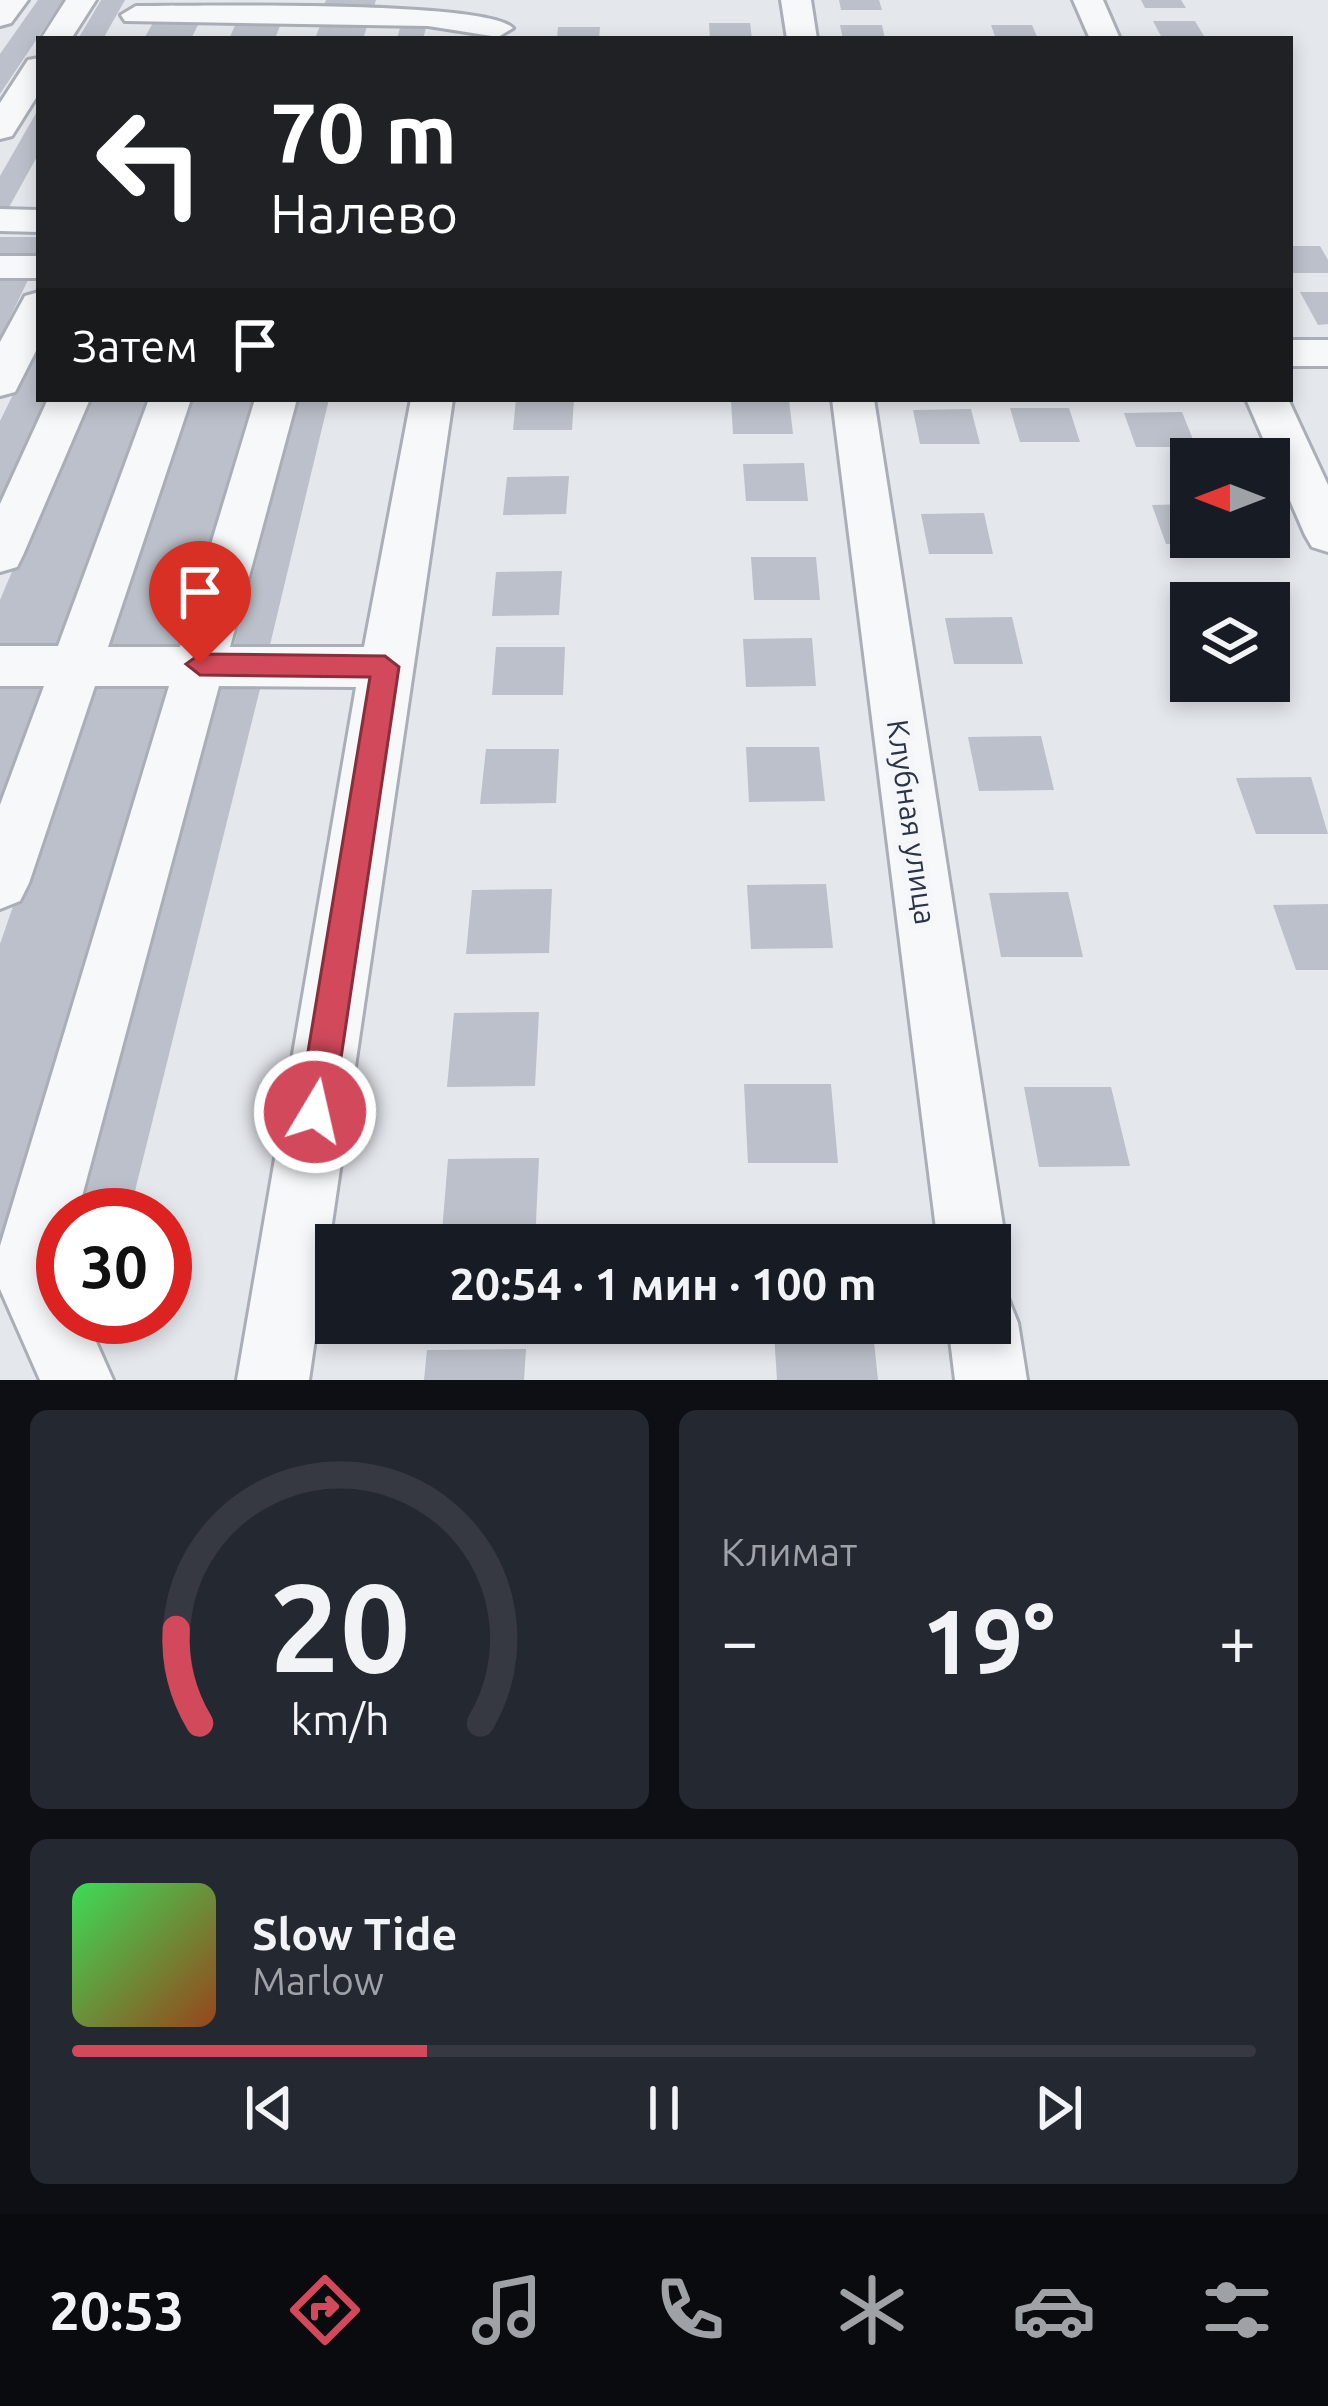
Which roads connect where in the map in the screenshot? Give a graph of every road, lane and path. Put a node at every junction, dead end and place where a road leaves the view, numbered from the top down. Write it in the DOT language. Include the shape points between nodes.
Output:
graph roads {
  1 [pos="13,0"];
  2 [pos="81,0"];
  3 [pos="796,0"];
  4 [pos="1088,0"];
  5 [pos="0,17"];
  6 [pos="135,18"];
  7 [pos="215,18"];
  8 [pos="296,19"];
  9 [pos="384,19"];
  10 [pos="499,22"];
  11 [pos="58,36"];
  12 [pos="802,36"];
  13 [pos="1104,36"];
  14 [pos="36,72"];
  15 [pos="0,129"];
  16 [pos="0,267"];
  17 [pos="36,267"];
  18 [pos="36,310"];
  19 [pos="1293,353"];
  20 [pos="1328,353"];
  21 [pos="0,383"];
  22 [pos="68,402"];
  23 [pos="169,402"];
  24 [pos="275,402"];
  25 [pos="432,402"];
  26 [pos="853,402"];
  27 [pos="1268,402"];
  28 [pos="1328,536"];
  29 [pos="0,555"];
  30 [pos="200,664"];
  31 [pos="0,666"];
  32 [pos="74,666"];
  33 [pos="385,667"];
  34 [pos="0,884"];
  35 [pos="969,1224"];
  36 [pos="986,1344"];
  37 [pos="77,1380"];
  38 [pos="274,1380"];
  39 [pos="991,1380"];
  1 -- 5 [label="street"];
  2 -- 11 [label="street"];
  3 -- 12 [label="street"];
  4 -- 13 [label="street"];
  6 -- 7 [label="street"];
  7 -- 8 [label="street"];
  8 -- 9 [label="street"];
  9 -- 10 [label="street"];
  14 -- 15 [label="street"];
  16 -- 17 [label="street"];
  18 -- 21 [label="street"];
  19 -- 20 [label="street"];
  22 -- 29 [label="street"];
  23 -- 32 [label="street"];
  24 -- 30 [label="street"];
  25 -- 33 [label="street"];
  26 -- 35 [label="street, Клубная улица"];
  27 -- 28 [label="street"];
  30 -- 32 [label="street"];
  30 -- 33 [label="street"];
  30 -- 37 [label="street" via="27,1271"];
  31 -- 32 [label="street"];
  32 -- 34 [label="street"];
  33 -- 38 [label="street"];
  36 -- 39 [label="street"];
}
